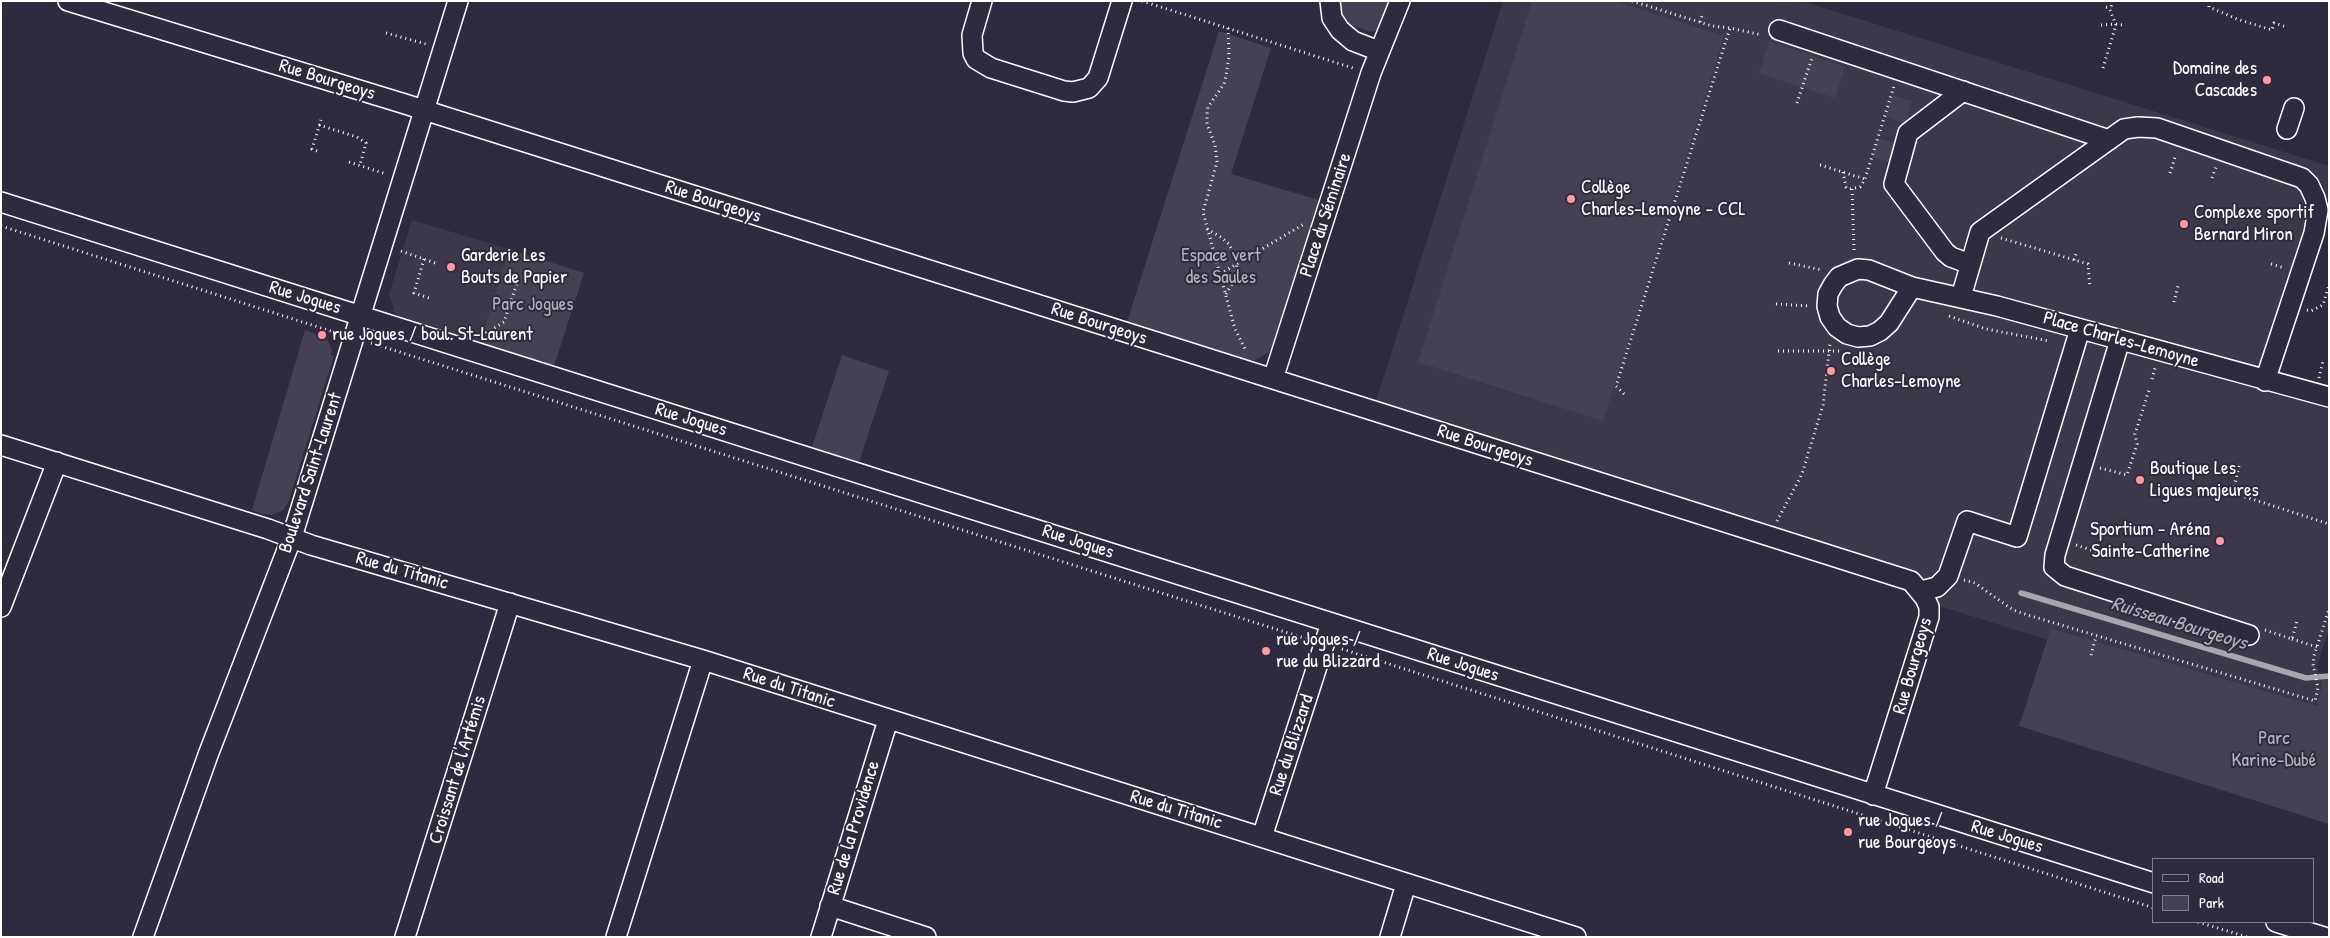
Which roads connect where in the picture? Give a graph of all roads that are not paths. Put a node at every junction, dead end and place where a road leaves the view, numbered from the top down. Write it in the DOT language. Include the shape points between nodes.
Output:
graph roads {
  1 [pos="68,1"];
  2 [pos="458,1"];
  3 [pos="982,1"];
  4 [pos="1122,1"];
  5 [pos="1330,1"];
  6 [pos="1400,1"];
  7 [pos="1774,34"];
  8 [pos="1379,51"];
  9 [pos="1963,91"];
  10 [pos="2294,108"];
  11 [pos="425,110"];
  12 [pos="2287,129"];
  13 [pos="2109,140"];
  14 [pos="1,202"];
  15 [pos="1970,264"];
  16 [pos="1912,287"];
  17 [pos="1962,297"];
  18 [pos="361,315"];
  19 [pos="2080,329"];
  20 [pos="2120,340"];
  21 [pos="1273,379"];
  22 [pos="2265,381"];
  23 [pos="2323,391"];
  24 [pos="1,445"];
  25 [pos="57,462"];
  26 [pos="292,537"];
  27 [pos="1921,591"];
  28 [pos="510,603"];
  29 [pos="1,607"];
  30 [pos="1331,624"];
  31 [pos="2253,631"];
  32 [pos="703,660"];
  33 [pos="888,720"];
  34 [pos="1873,795"];
  35 [pos="1262,837"];
  36 [pos="2152,882"];
  37 [pos="1406,884"];
  38 [pos="830,906"];
  39 [pos="2279,923"];
  40 [pos="143,937"];
  41 [pos="405,937"];
  42 [pos="616,937"];
  43 [pos="821,937"];
  44 [pos="926,937"];
  45 [pos="1390,937"];
  46 [pos="1576,937"];
  47 [pos="2324,937"];
  1 -- 11 [label="street, Rue Bourgeoys"];
  2 -- 11 [label="street, Boulevard Saint-Laurent"];
  3 -- 4 [label="street" via="972,35 976,59 991,68 1073,92 1089,88 1098,78"];
  5 -- 8 [label="street" via="1332,18 1340,30 1360,44"];
  6 -- 8 [label="street, Place du Séminaire"];
  7 -- 9 [label="street"];
  8 -- 21 [label="street, Place du Séminaire"];
  9 -- 13 [label="street"];
  9 -- 15 [label="street" via="1908,132 1894,184 1945,252"];
  10 -- 12 [label="street"];
  11 -- 18 [label="street, Boulevard Saint-Laurent"];
  11 -- 21 [label="street, Rue Bourgeoys"];
  13 -- 15 [label="street" via="1980,232"];
  13 -- 22 [label="street" via="2130,127 2157,128 2302,178 2310,185 2317,220"];
  14 -- 18 [label="street, Rue Jogues"];
  15 -- 17 [label="street"];
  16 -- 17 [label="street, Place Charles-Lemoyne"];
  17 -- 19 [label="street, Place Charles-Lemoyne"];
  18 -- 26 [label="street, Boulevard Saint-Laurent"];
  18 -- 30 [label="street, Rue Jogues"];
  19 -- 20 [label="street, Place Charles-Lemoyne"];
  19 -- 27 [label="street" via="2017,537 1967,521 1948,576 1937,587"];
  20 -- 22 [label="street, Place Charles-Lemoyne"];
  20 -- 31 [label="street" via="2057,547 2054,567 2066,576"];
  21 -- 27 [label="street, Rue Bourgeoys" via="1905,579"];
  22 -- 23 [label="street, Place Charles-Lemoyne"];
  24 -- 25 [label="street, Rue du Titanic"];
  25 -- 26 [label="street, Rue du Titanic"];
  25 -- 29 [label="street"];
  26 -- 28 [label="street, Rue du Titanic"];
  26 -- 40 [label="street, Boulevard Saint-Laurent" via="208,754"];
  27 -- 34 [label="street, Rue Bourgeoys" via="1929,607 1929,617"];
  28 -- 32 [label="street, Rue du Titanic"];
  28 -- 41 [label="street, Croissant de l'Artémis"];
  30 -- 34 [label="street, Rue Jogues"];
  30 -- 35 [label="street, Rue du Blizzard"];
  32 -- 33 [label="street, Rue du Titanic"];
  32 -- 42 [label="street"];
  33 -- 35 [label="street, Rue du Titanic"];
  33 -- 38 [label="street, Rue de la Providence"];
  34 -- 36 [label="street, Rue Jogues"];
  35 -- 37 [label="street, Rue du Titanic"];
  37 -- 45 [label="street"];
  37 -- 46 [label="street, Rue du Titanic"];
  38 -- 43 [label="street, Rue de la Providence"];
  38 -- 44 [label="street"];
  39 -- 47 [label="street"];
}
